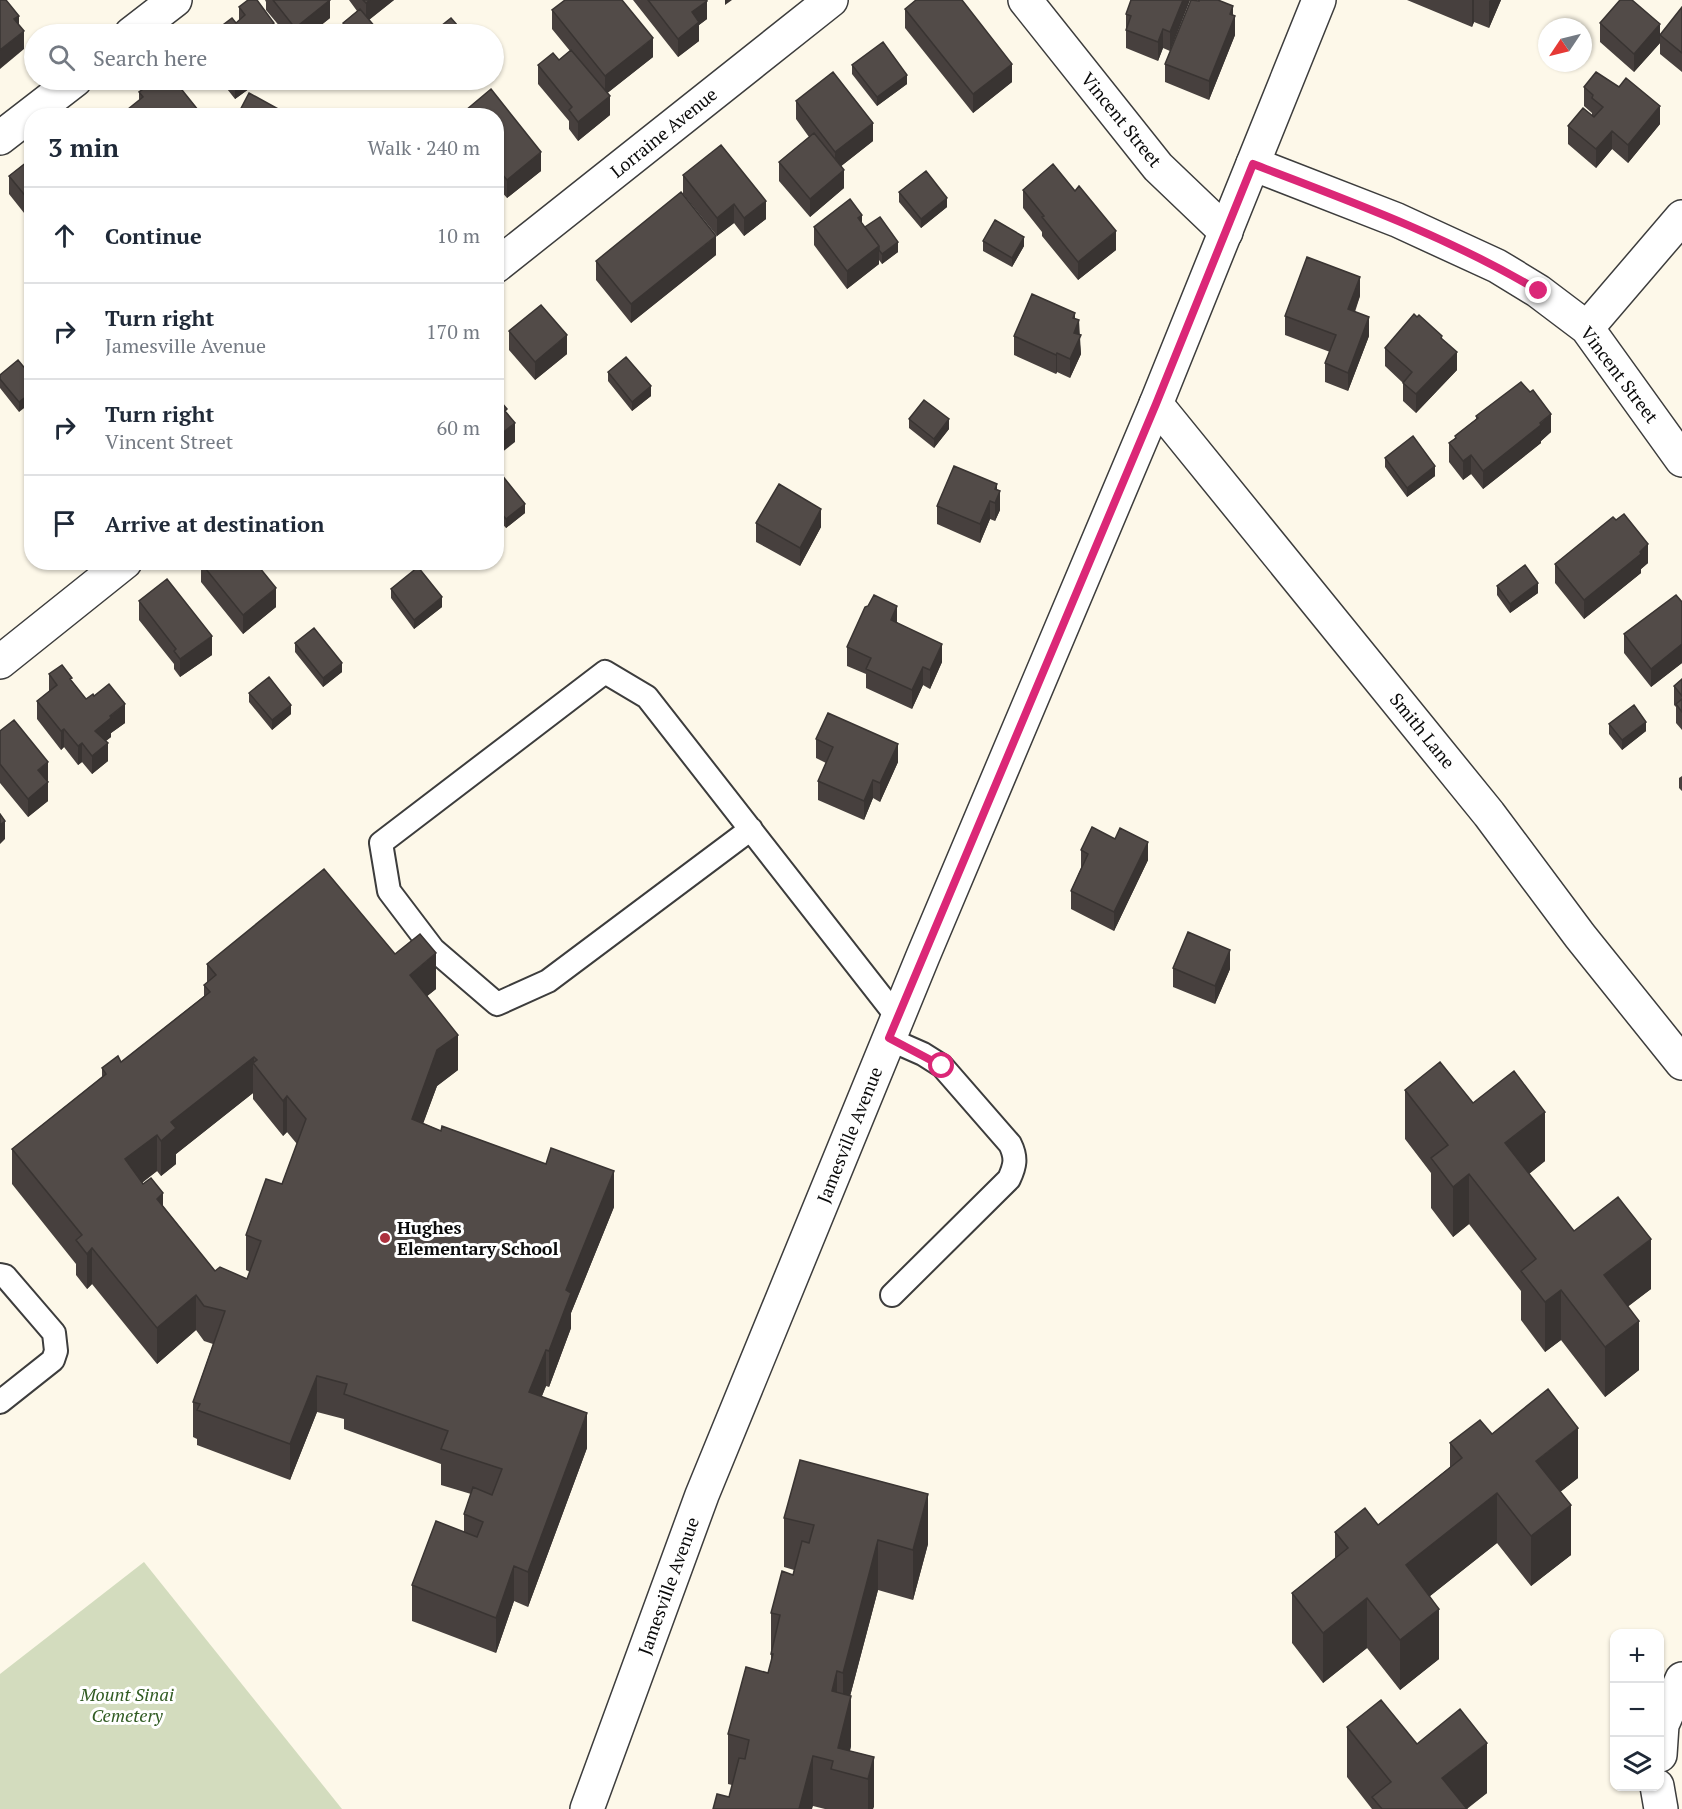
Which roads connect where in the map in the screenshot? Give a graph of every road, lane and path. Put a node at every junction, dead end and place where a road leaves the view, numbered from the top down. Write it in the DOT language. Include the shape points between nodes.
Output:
graph roads {
  1 [pos="175,0"];
  2 [pos="831,0"];
  3 [pos="1024,0"];
  4 [pos="1319,0"];
  5 [pos="144,24"];
  6 [pos="62,90"];
  7 [pos="39,108"];
  8 [pos="24,119"];
  9 [pos="0,138"];
  10 [pos="1253,164"];
  11 [pos="1682,217"];
  12 [pos="1226,232"];
  13 [pos="504,260"];
  14 [pos="1587,328"];
  15 [pos="1156,404"];
  16 [pos="1682,460"];
  17 [pos="115,570"];
  18 [pos="0,662"];
  19 [pos="751,829"];
  20 [pos="894,1028"];
  21 [pos="1682,1064"];
  22 [pos="0,1275"];
  23 [pos="892,1295"];
  24 [pos="0,1402"];
  25 [pos="1682,1679"];
  26 [pos="1661,1737"];
  27 [pos="1658,1791"];
  28 [pos="587,1809"];
  29 [pos="1661,1809"];
  1 -- 5 [label="street"];
  2 -- 13 [label="street, Lorraine Avenue"];
  3 -- 12 [label="street, Vincent Street" via="1158,167"];
  4 -- 10 [label="street, Jamesville Avenue"];
  6 -- 7 [label="street"];
  8 -- 9 [label="street"];
  10 -- 12 [label="street, Jamesville Avenue"];
  10 -- 14 [label="street, Vincent Street" via="1397,220 1497,266 1539,291"];
  11 -- 14 [label="street"];
  12 -- 15 [label="street, Jamesville Avenue"];
  14 -- 16 [label="street, Vincent Street"];
  15 -- 20 [label="street, Jamesville Avenue"];
  15 -- 21 [label="street, Smith Lane" via="1489,814"];
  17 -- 18 [label="street"];
  19 -- 19 [label="lane" via="647,697 605,672 381,843 389,891 433,949 497,1005 548,981"];
  19 -- 20 [label="lane"];
  20 -- 23 [label="lane" via="942,1066 1002,1136 1015,1154 1015,1166 1009,1179"];
  20 -- 28 [label="street, Jamesville Avenue" via="702,1495"];
  22 -- 24 [label="lane" via="54,1333 56,1343 53,1360"];
  25 -- 26 [label="street"];
  27 -- 29 [label="street"];
}
